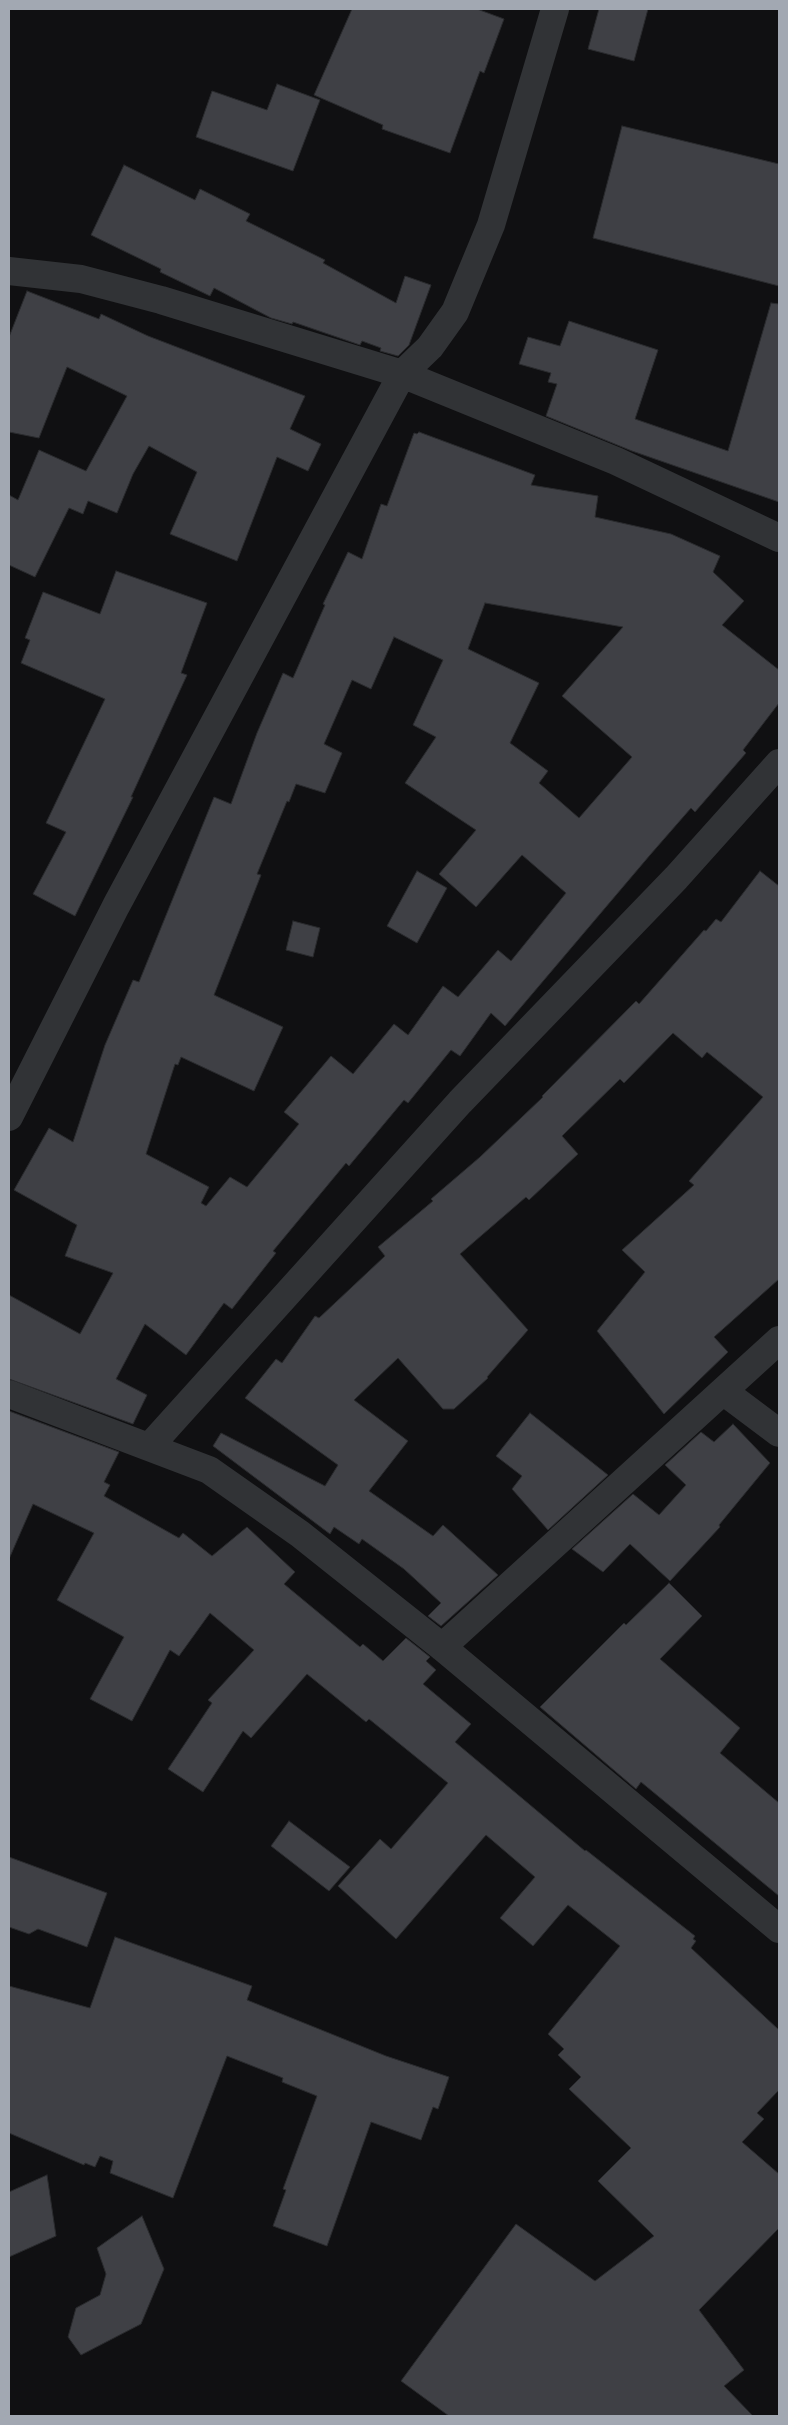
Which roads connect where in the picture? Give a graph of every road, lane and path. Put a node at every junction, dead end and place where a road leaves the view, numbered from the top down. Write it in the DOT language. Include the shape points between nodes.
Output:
graph roads {
  1 [pos="555,9"];
  2 [pos="9,271"];
  3 [pos="402,374"];
  4 [pos="779,538"];
  5 [pos="779,763"];
  6 [pos="9,1118"];
  7 [pos="779,1340"];
  8 [pos="723,1391"];
  9 [pos="9,1394"];
  10 [pos="779,1432"];
  11 [pos="150,1446"];
  12 [pos="442,1647"];
  13 [pos="779,1929"];
  1 -- 3 [label="street" via="491,226 455,312 430,348"];
  2 -- 3 [label="street" via="81,279 161,300"];
  3 -- 4 [label="street" via="616,461"];
  3 -- 6 [label="street" via="116,906"];
  5 -- 11 [label="street" via="676,878 460,1102"];
  7 -- 8 [label="street"];
  8 -- 10 [label="street"];
  8 -- 12 [label="street"];
  9 -- 11 [label="street"];
  11 -- 12 [label="street" via="209,1470 300,1534"];
  12 -- 13 [label="street"];
}
